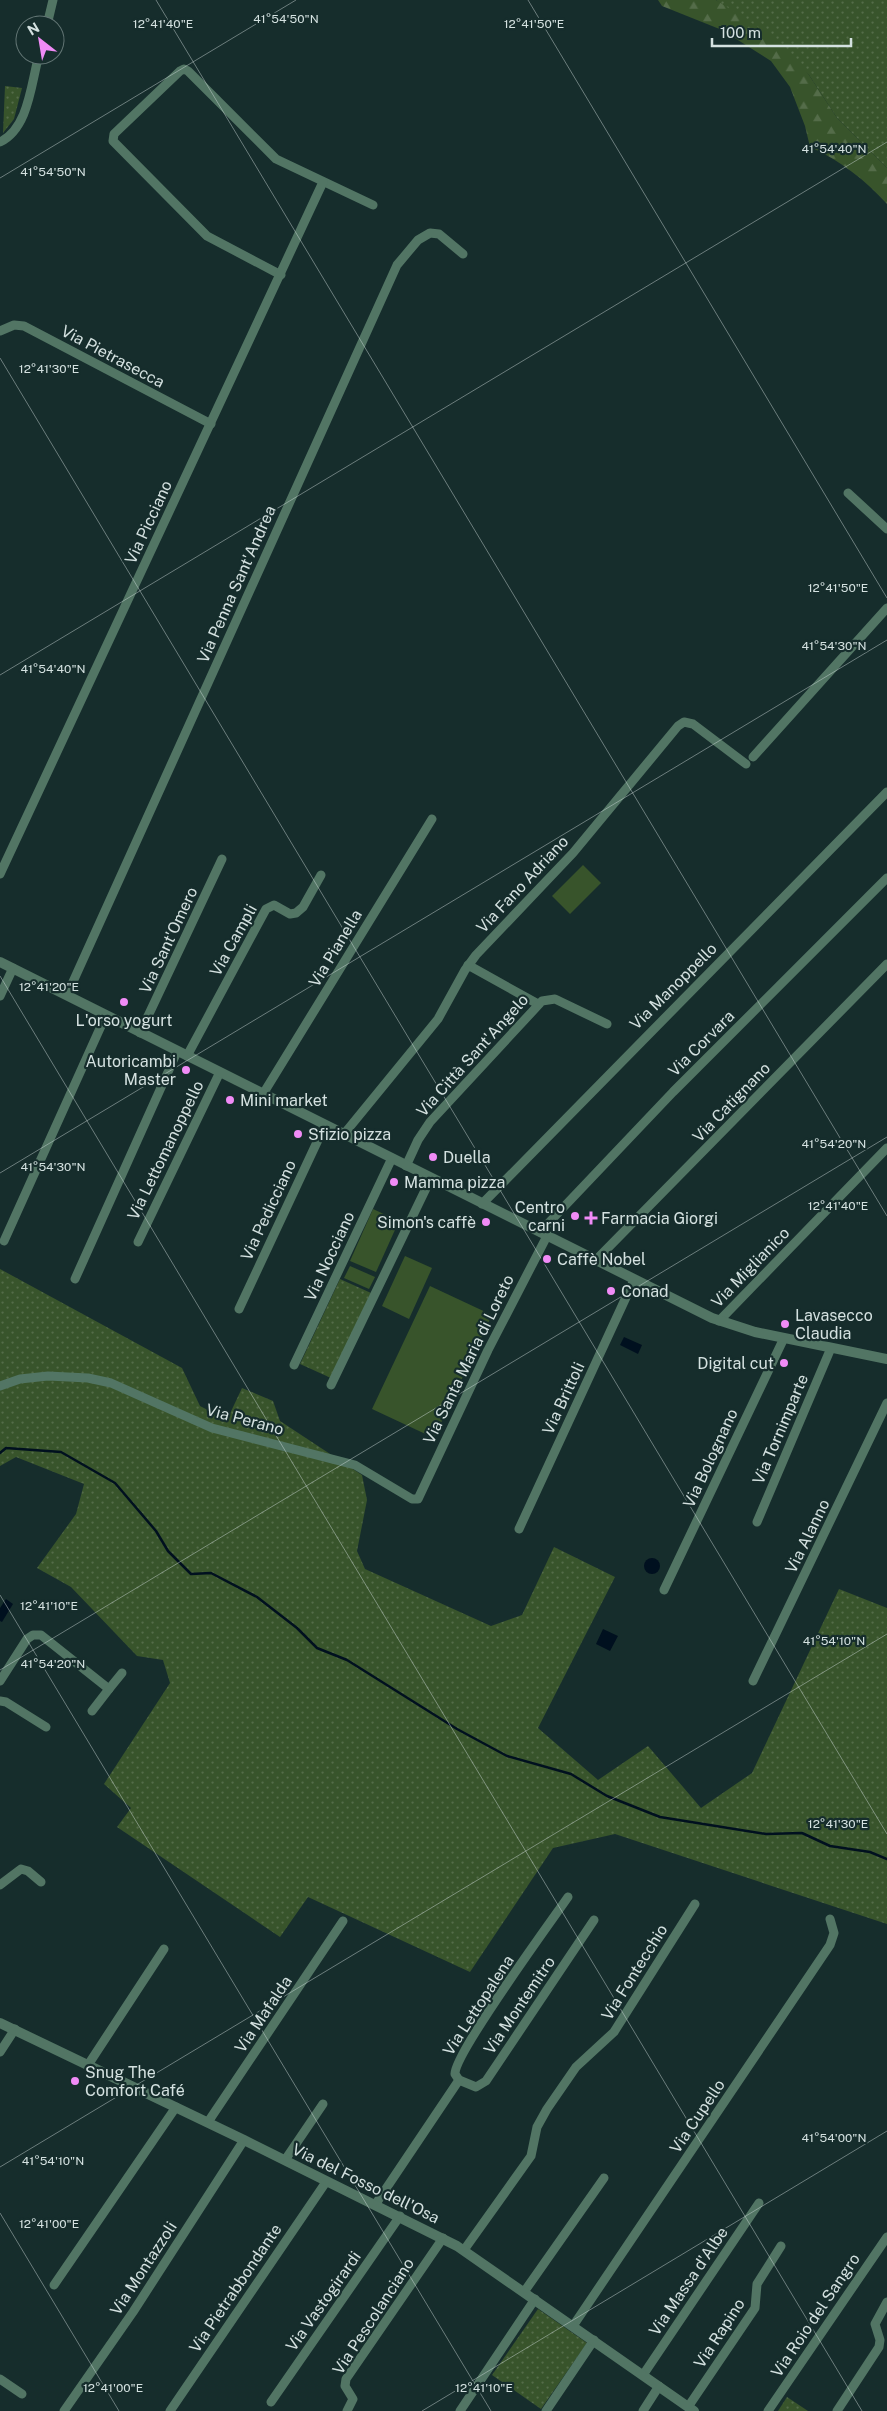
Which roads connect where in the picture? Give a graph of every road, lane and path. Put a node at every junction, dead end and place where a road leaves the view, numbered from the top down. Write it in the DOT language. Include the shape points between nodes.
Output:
graph roads {
  1 [pos="53,0"];
  2 [pos="49,15"];
  3 [pos="36,65"];
  4 [pos="0,142"];
  5 [pos="323,182"];
  6 [pos="373,205"];
  7 [pos="464,254"];
  8 [pos="281,275"];
  9 [pos="0,331"];
  10 [pos="211,424"];
  11 [pos="848,493"];
  12 [pos="887,529"];
  13 [pos="887,608"];
  14 [pos="753,757"];
  15 [pos="746,764"];
  16 [pos="887,792"];
  17 [pos="432,819"];
  18 [pos="222,859"];
  19 [pos="0,874"];
  20 [pos="322,876"];
  21 [pos="887,878"];
  22 [pos="0,962"];
  23 [pos="887,964"];
  24 [pos="468,965"];
  25 [pos="12,968"];
  26 [pos="67,995"];
  27 [pos="0,996"];
  28 [pos="538,1004"];
  29 [pos="106,1015"];
  30 [pos="607,1024"];
  31 [pos="140,1033"];
  32 [pos="178,1052"];
  33 [pos="188,1056"];
  34 [pos="220,1072"];
  35 [pos="263,1094"];
  36 [pos="325,1125"];
  37 [pos="344,1134"];
  38 [pos="887,1148"];
  39 [pos="392,1158"];
  40 [pos="406,1166"];
  41 [pos="431,1178"];
  42 [pos="482,1204"];
  43 [pos="544,1234"];
  44 [pos="4,1241"];
  45 [pos="138,1242"];
  46 [pos="596,1260"];
  47 [pos="75,1279"];
  48 [pos="634,1280"];
  49 [pos="239,1309"];
  50 [pos="719,1321"];
  51 [pos="784,1338"];
  52 [pos="831,1348"];
  53 [pos="887,1360"];
  54 [pos="294,1366"];
  55 [pos="332,1385"];
  56 [pos="0,1386"];
  57 [pos="887,1403"];
  58 [pos="420,1497"];
  59 [pos="757,1522"];
  60 [pos="519,1529"];
  61 [pos="664,1590"];
  62 [pos="122,1674"];
  63 [pos="0,1681"];
  64 [pos="754,1681"];
  65 [pos="109,1689"];
  66 [pos="0,1701"];
  67 [pos="92,1711"];
  68 [pos="46,1727"];
  69 [pos="41,1882"];
  70 [pos="0,1885"];
  71 [pos="568,1897"];
  72 [pos="695,1904"];
  73 [pos="594,1920"];
  74 [pos="830,1920"];
  75 [pos="343,1922"];
  76 [pos="164,1949"];
  77 [pos="0,2023"];
  78 [pos="14,2029"];
  79 [pos="0,2052"];
  80 [pos="88,2065"];
  81 [pos="459,2080"];
  82 [pos="323,2104"];
  83 [pos="176,2107"];
  84 [pos="208,2122"];
  85 [pos="244,2140"];
  86 [pos="284,2160"];
  87 [pos="604,2178"];
  88 [pos="326,2182"];
  89 [pos="759,2203"];
  90 [pos="375,2205"];
  91 [pos="400,2216"];
  92 [pos="887,2237"];
  93 [pos="443,2238"];
  94 [pos="781,2246"];
  95 [pos="464,2250"];
  96 [pos="54,2285"];
  97 [pos="524,2292"];
  98 [pos="535,2299"];
  99 [pos="887,2302"];
  100 [pos="573,2326"];
  101 [pos="594,2340"];
  102 [pos="643,2375"];
  103 [pos="0,2379"];
  104 [pos="659,2386"];
  105 [pos="22,2394"];
  106 [pos="271,2402"];
  107 [pos="691,2409"];
  108 [pos="64,2411"];
  109 [pos="170,2411"];
  110 [pos="347,2411"];
  111 [pos="460,2411"];
  112 [pos="546,2411"];
  113 [pos="643,2411"];
  114 [pos="768,2411"];
  115 [pos="837,2411"];
  1 -- 2 [label="street"];
  3 -- 4 [label="street" via="21,120 12,134"];
  5 -- 6 [label="street"];
  5 -- 8 [label="street, Via Picciano"];
  5 -- 8 [label="street" via="273,156 184,69 113,136 114,143 207,236"];
  7 -- 26 [label="street, Via Penna Sant'Andrea" via="437,233 430,232 418,240 396,265"];
  8 -- 10 [label="street, Via Picciano"];
  9 -- 10 [label="street, Via Pietrasecca" via="14,325 24,326"];
  10 -- 19 [label="street, Via Picciano"];
  11 -- 12 [label="street"];
  13 -- 14 [label="street"];
  15 -- 24 [label="street, Via Fano Adriano" via="693,724 684,722 678,726 573,853"];
  16 -- 42 [label="street, Via Manoppello"];
  17 -- 35 [label="street, Via Pianella"];
  18 -- 31 [label="street, Via Sant'Omero"];
  20 -- 33 [label="street, Via Campli" via="298,912 290,914 274,905 266,908"];
  21 -- 43 [label="street, Via Corvara" via="673,1092"];
  22 -- 25 [label="street"];
  23 -- 46 [label="street, Via Catignano"];
  24 -- 28 [label="street"];
  24 -- 37 [label="street, Via Fano Adriano" via="438,1019"];
  25 -- 26 [label="street"];
  25 -- 27 [label="street"];
  26 -- 29 [label="street"];
  28 -- 30 [label="street, Via Città Sant'Angelo" via="546,999 555,1000"];
  28 -- 40 [label="street, Via Città Sant'Angelo" via="430,1122"];
  29 -- 31 [label="street"];
  29 -- 44 [label="street"];
  31 -- 32 [label="street"];
  32 -- 33 [label="street"];
  32 -- 47 [label="street"];
  33 -- 34 [label="street"];
  34 -- 35 [label="street"];
  34 -- 45 [label="street, Via Lettomanoppello"];
  35 -- 36 [label="street"];
  36 -- 37 [label="street"];
  36 -- 49 [label="street, Via Pedicciano"];
  37 -- 39 [label="street"];
  38 -- 50 [label="street, Via Miglianico"];
  39 -- 40 [label="street"];
  39 -- 54 [label="street, Via Nocciano"];
  40 -- 41 [label="street"];
  41 -- 42 [label="street"];
  41 -- 55 [label="street"];
  42 -- 43 [label="street"];
  43 -- 46 [label="street"];
  43 -- 58 [label="street, Via Santa Maria di Loreto" via="436,1457"];
  46 -- 48 [label="street"];
  48 -- 50 [label="street"];
  48 -- 60 [label="street, Via Brittoli"];
  50 -- 51 [label="street"];
  51 -- 52 [label="street"];
  51 -- 61 [label="street, Via Bolognano"];
  52 -- 53 [label="street"];
  52 -- 59 [label="street, Via Tornimparte"];
  56 -- 58 [label="street, Via Perano" via="44,1376 80,1377 111,1383 212,1428 355,1465 412,1499"];
  57 -- 64 [label="street, Via Alanno"];
  62 -- 65 [label="street"];
  63 -- 65 [label="street" via="25,1641 39,1634"];
  65 -- 67 [label="street"];
  66 -- 68 [label="street"];
  69 -- 70 [label="street" via="22,1869"];
  71 -- 81 [label="street, Via Lettopalena" via="465,2048 455,2068"];
  72 -- 95 [label="street, Via Fontecchio" via="614,2032 576,2066 547,2109 537,2127 531,2156"];
  73 -- 81 [label="street, Via Montemitro" via="486,2081 476,2087"];
  74 -- 100 [label="street, Via Cupello" via="834,1936 830,1945"];
  75 -- 84 [label="street, Via Mafalda"];
  76 -- 80 [label="street"];
  77 -- 78 [label="street, Via del Fosso dell'Osa"];
  78 -- 79 [label="street"];
  78 -- 80 [label="street, Via del Fosso dell'Osa"];
  80 -- 83 [label="street, Via del Fosso dell'Osa"];
  81 -- 90 [label="street, Via Lettopalena"];
  82 -- 86 [label="street"];
  83 -- 84 [label="street, Via del Fosso dell'Osa"];
  83 -- 96 [label="street"];
  84 -- 85 [label="street, Via del Fosso dell'Osa"];
  85 -- 86 [label="street, Via del Fosso dell'Osa"];
  85 -- 108 [label="street, Via Montazzoli" via="133,2312"];
  86 -- 88 [label="street, Via del Fosso dell'Osa"];
  87 -- 97 [label="street"];
  88 -- 90 [label="street, Via del Fosso dell'Osa"];
  88 -- 109 [label="street, Via Pietrabbondante"];
  89 -- 102 [label="street, Via Massa d'Albe"];
  90 -- 91 [label="street, Via del Fosso dell'Osa"];
  91 -- 93 [label="street, Via del Fosso dell'Osa"];
  91 -- 106 [label="street, Via Vastogirardi"];
  92 -- 114 [label="street, Via Roio del Sangro"];
  93 -- 95 [label="street, Via del Fosso dell'Osa"];
  93 -- 110 [label="street, Via Pescolanciano" via="346,2379 346,2388 353,2399"];
  94 -- 107 [label="street, Via Rapino" via="757,2284 755,2308"];
  95 -- 97 [label="street, Via del Fosso dell'Osa"];
  97 -- 98 [label="street, Via del Fosso dell'Osa"];
  98 -- 100 [label="street, Via del Fosso dell'Osa"];
  98 -- 111 [label="street"];
  99 -- 115 [label="street" via="874,2324 879,2347"];
  100 -- 101 [label="street, Via del Fosso dell'Osa"];
  101 -- 102 [label="street, Via del Fosso dell'Osa"];
  101 -- 112 [label="street"];
  102 -- 104 [label="street, Via del Fosso dell'Osa"];
  103 -- 105 [label="street"];
  104 -- 107 [label="street, Via del Fosso dell'Osa"];
  104 -- 113 [label="street"];
}
